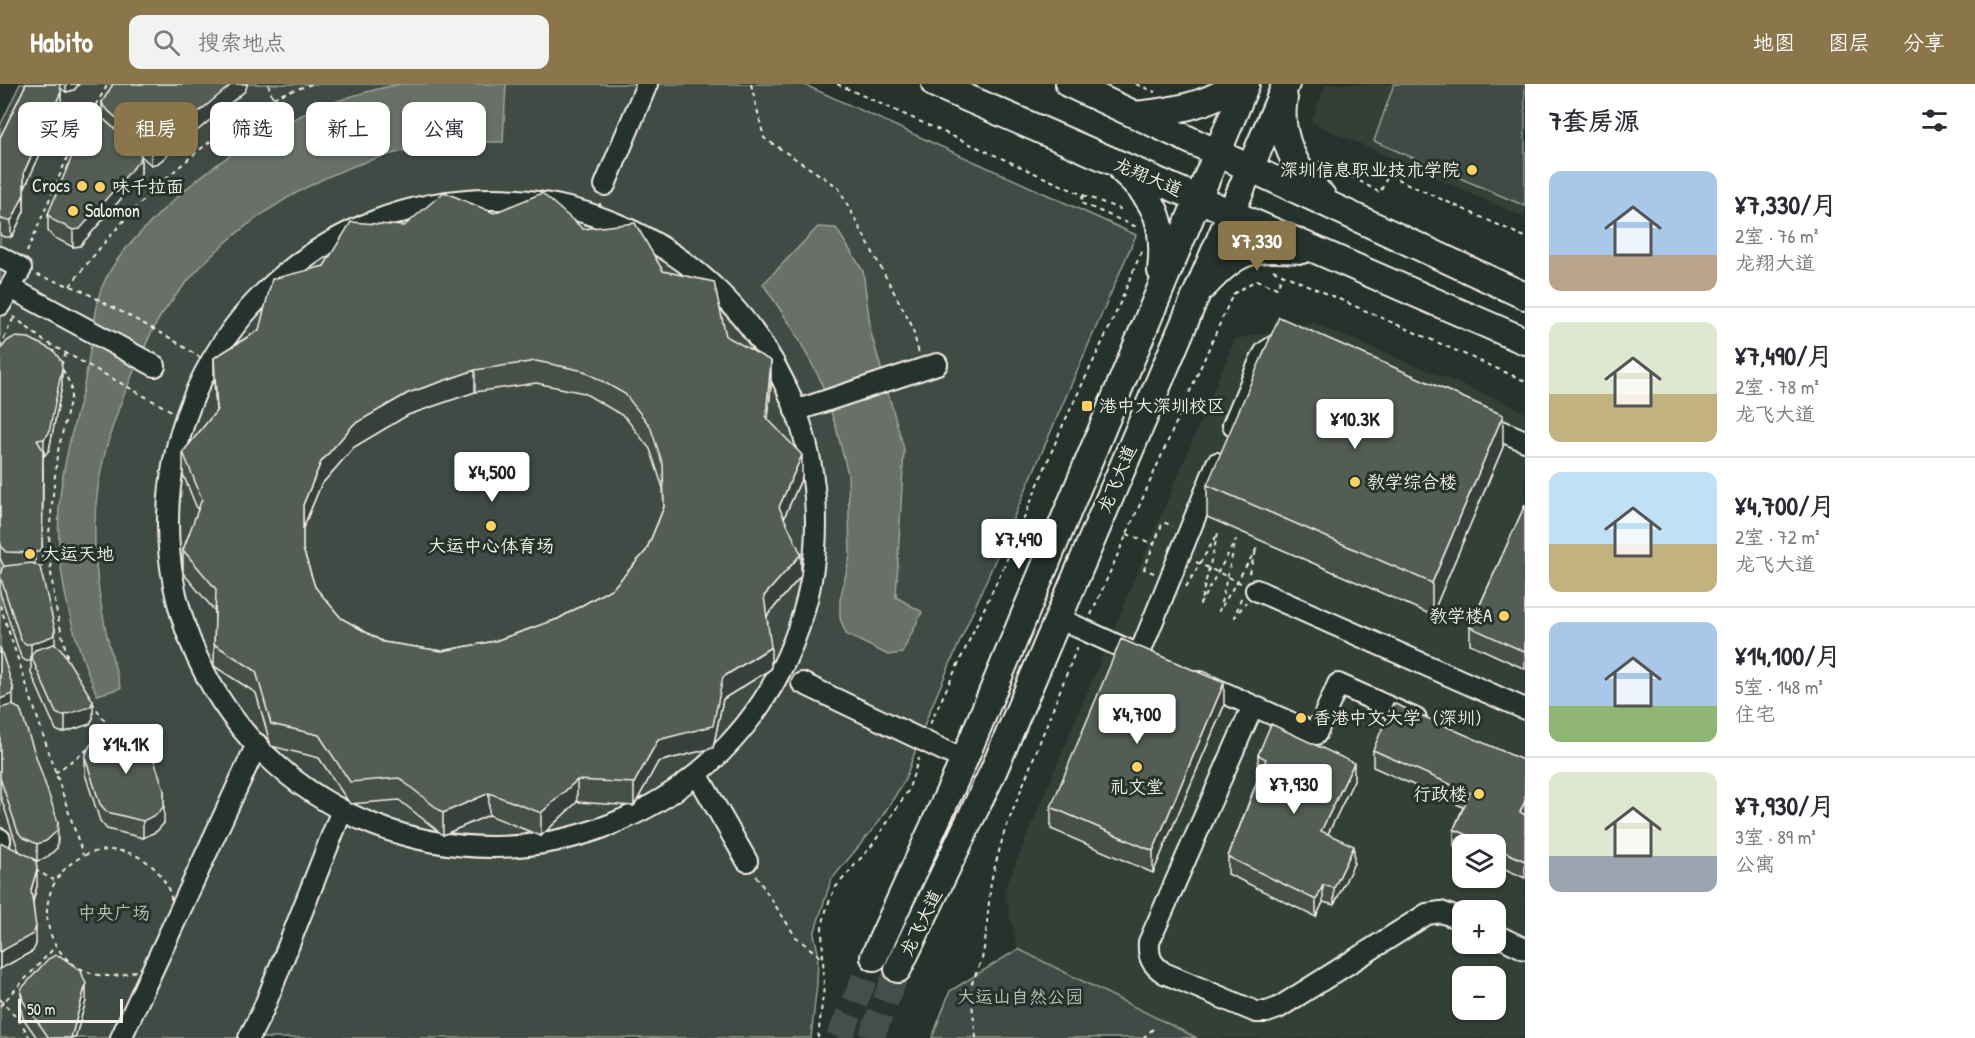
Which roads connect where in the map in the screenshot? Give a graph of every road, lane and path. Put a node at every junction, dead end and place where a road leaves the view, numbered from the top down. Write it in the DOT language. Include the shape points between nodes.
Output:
graph roads {
  1 [pos="108,84"];
  2 [pos="268,84"];
  3 [pos="312,84"];
  4 [pos="647,84"];
  5 [pos="751,84"];
  6 [pos="837,84"];
  7 [pos="935,84"];
  8 [pos="1068,84"];
  9 [pos="1136,84"];
  10 [pos="1237,84"];
  11 [pos="1246,84"];
  12 [pos="1286,84"];
  13 [pos="1157,93"];
  14 [pos="273,98"];
  15 [pos="1136,115"];
  16 [pos="1217,152"];
  17 [pos="1316,160"];
  18 [pos="1111,161"];
  19 [pos="1251,168"];
  20 [pos="605,185"];
  21 [pos="1083,195"];
  22 [pos="1197,198"];
  23 [pos="1334,206"];
  24 [pos="1125,211"];
  25 [pos="1231,213"];
  26 [pos="1141,229"];
  27 [pos="1525,237"];
  28 [pos="1142,249"];
  29 [pos="1320,252"];
  30 [pos="0,257"];
  31 [pos="21,269"];
  32 [pos="70,286"];
  33 [pos="10,288"];
  34 [pos="1159,291"];
  35 [pos="1525,296"];
  36 [pos="1194,298"];
  37 [pos="7,311"];
  38 [pos="1525,341"];
  39 [pos="1299,342"];
  40 [pos="0,347"];
  41 [pos="66,353"];
  42 [pos="210,364"];
  43 [pos="155,366"];
  44 [pos="929,366"];
  45 [pos="1525,381"];
  46 [pos="795,411"];
  47 [pos="1468,417"];
  48 [pos="186,419"];
  49 [pos="1525,441"];
  50 [pos="1189,533"];
  51 [pos="1127,534"];
  52 [pos="1154,544"];
  53 [pos="1180,555"];
  54 [pos="1200,564"];
  55 [pos="1209,569"];
  56 [pos="1218,572"];
  57 [pos="1227,577"];
  58 [pos="1169,580"];
  59 [pos="1237,581"];
  60 [pos="1250,587"];
  61 [pos="0,605"];
  62 [pos="1090,616"];
  63 [pos="1058,618"];
  64 [pos="1076,650"];
  65 [pos="1139,655"];
  66 [pos="1160,664"];
  67 [pos="71,669"];
  68 [pos="1180,674"];
  69 [pos="802,683"];
  70 [pos="89,696"];
  71 [pos="1253,706"];
  72 [pos="1525,709"];
  73 [pos="1432,726"];
  74 [pos="112,733"];
  75 [pos="925,741"];
  76 [pos="257,744"];
  77 [pos="93,746"];
  78 [pos="964,760"];
  79 [pos="55,773"];
  80 [pos="697,774"];
  81 [pos="342,810"];
  82 [pos="82,855"];
  83 [pos="747,861"];
  84 [pos="35,870"];
  85 [pos="55,881"];
  86 [pos="1452,916"];
  87 [pos="1506,940"];
  88 [pos="166,942"];
  89 [pos="56,946"];
  90 [pos="1525,949"];
  91 [pos="874,957"];
  92 [pos="824,959"];
  93 [pos="898,969"];
  94 [pos="0,999"];
  95 [pos="4,1002"];
  96 [pos="0,1006"];
  97 [pos="1153,1029"];
  98 [pos="30,1038"];
  99 [pos="121,1038"];
  100 [pos="249,1038"];
  101 [pos="818,1038"];
  102 [pos="976,1038"];
  103 [pos="1143,1038"];
  1 -- 31 [label="path" via="73,144"];
  2 -- 14 [label="path"];
  3 -- 14 [label="path"];
  4 -- 20 [label="street"];
  5 -- 44 [label="path" via="764,138 838,188 912,326"];
  6 -- 21 [label="path"];
  7 -- 18 [label="main road, 龙翔大道"];
  8 -- 15 [label="main road"];
  9 -- 13 [label="path"];
  10 -- 15 [label="main road" via="1202,103"];
  11 -- 16 [label="main road, 龙飞大道"];
  12 -- 19 [label="main road, 龙飞大道"];
  12 -- 23 [label="main road" via="1283,126 1290,149 1300,171"];
  14 -- 32 [label="path" via="250,111 162,181 124,218"];
  15 -- 16 [label="main road"];
  16 -- 19 [label="main road"];
  16 -- 22 [label="main road, 龙飞大道"];
  17 -- 27 [label="path" via="1380,193 1388,176"];
  18 -- 22 [label="main road, 龙翔大道"];
  18 -- 34 [label="main road" via="1149,198 1157,217 1162,240"];
  19 -- 23 [label="main road"];
  19 -- 25 [label="main road, 龙飞大道"];
  21 -- 24 [label="path"];
  21 -- 26 [label="path" via="1081,202"];
  22 -- 25 [label="main road, 龙翔大道"];
  22 -- 34 [label="main road, 龙飞大道"];
  23 -- 35 [label="main road"];
  25 -- 29 [label="main road, 龙翔大道"];
  25 -- 36 [label="main road, 龙飞大道"];
  28 -- 75 [label="path"];
  29 -- 36 [label="main road" via="1268,248 1250,251 1234,258"];
  29 -- 38 [label="main road, 龙翔大道"];
  30 -- 31 [label="street"];
  31 -- 32 [label="path"];
  31 -- 33 [label="street"];
  32 -- 42 [label="path" via="171,338"];
  33 -- 37 [label="street"];
  33 -- 43 [label="street"];
  34 -- 78 [label="main road, 龙飞大道"];
  36 -- 63 [label="main road, 龙飞大道"];
  37 -- 40 [label="path"];
  37 -- 41 [label="path"];
  39 -- 50 [label="street" via="1281,341 1265,351"];
  41 -- 48 [label="path"];
  41 -- 67 [label="path" via="61,366 71,386 71,397 57,455 50,534 56,609"];
  42 -- 46 [label="street" via="256,300 296,264 340,236 389,215 440,202 519,200 597,216 644,237 688,265 744,320 773,363"];
  42 -- 48 [label="street"];
  44 -- 46 [label="street"];
  45 -- 51 [label="path" via="1283,273 1277,288 1256,280 1233,294"];
  46 -- 80 [label="street" via="810,463 815,507 815,543 805,604 791,647 767,694 736,737"];
  47 -- 49 [label="street"];
  48 -- 76 [label="street" via="170,498 174,579 188,630 210,680"];
  50 -- 52 [label="path" via="1163,522"];
  50 -- 53 [label="street"];
  51 -- 52 [label="path"];
  51 -- 62 [label="path"];
  52 -- 58 [label="path" via="1144,569"];
  53 -- 54 [label="path"];
  53 -- 58 [label="street"];
  54 -- 55 [label="path"];
  54 -- 55 [label="path" via="1218,533"];
  54 -- 58 [label="path" via="1186,587"];
  55 -- 56 [label="path"];
  55 -- 56 [label="path" via="1200,604"];
  56 -- 57 [label="path"];
  56 -- 57 [label="path" via="1236,540"];
  57 -- 59 [label="path"];
  57 -- 59 [label="path" via="1219,611"];
  58 -- 65 [label="street"];
  59 -- 60 [label="path"];
  59 -- 60 [label="path" via="1257,548"];
  60 -- 60 [label="path" via="1235,617"];
  60 -- 72 [label="street"];
  61 -- 79 [label="path"];
  63 -- 65 [label="street"];
  63 -- 93 [label="main road, 龙飞大道" via="988,784"];
  64 -- 102 [label="path" via="996,857 982,959 972,983"];
  65 -- 66 [label="street"];
  68 -- 71 [label="street"];
  69 -- 75 [label="street"];
  70 -- 74 [label="path"];
  71 -- 73 [label="street" via="1316,734 1338,684"];
  71 -- 86 [label="street" via="1149,942 1152,965 1256,1012 1267,1012 1427,914 1441,912"];
  75 -- 78 [label="street"];
  75 -- 92 [label="path" via="909,791 873,844 835,888 826,907 822,927"];
  76 -- 81 [label="street" via="297,781"];
  76 -- 88 [label="street"];
  77 -- 79 [label="path"];
  78 -- 91 [label="main road, 龙飞大道"];
  79 -- 82 [label="path"];
  80 -- 81 [label="street" via="653,805 621,821 578,836 525,846 471,847 427,840 392,831"];
  80 -- 83 [label="street"];
  81 -- 100 [label="street"];
  82 -- 85 [label="path"];
  82 -- 88 [label="path" via="102,849 121,850 140,856 156,868 173,904 173,924"];
  83 -- 92 [label="path" via="795,937"];
  84 -- 85 [label="path"];
  85 -- 89 [label="path" via="46,914"];
  87 -- 90 [label="street"];
  88 -- 89 [label="path" via="155,958 122,976 84,971 68,961"];
  88 -- 99 [label="street"];
  89 -- 95 [label="path"];
  92 -- 101 [label="path"];
  94 -- 95 [label="path"];
  95 -- 96 [label="path"];
  95 -- 98 [label="path"];
  97 -- 103 [label="path"];
}
